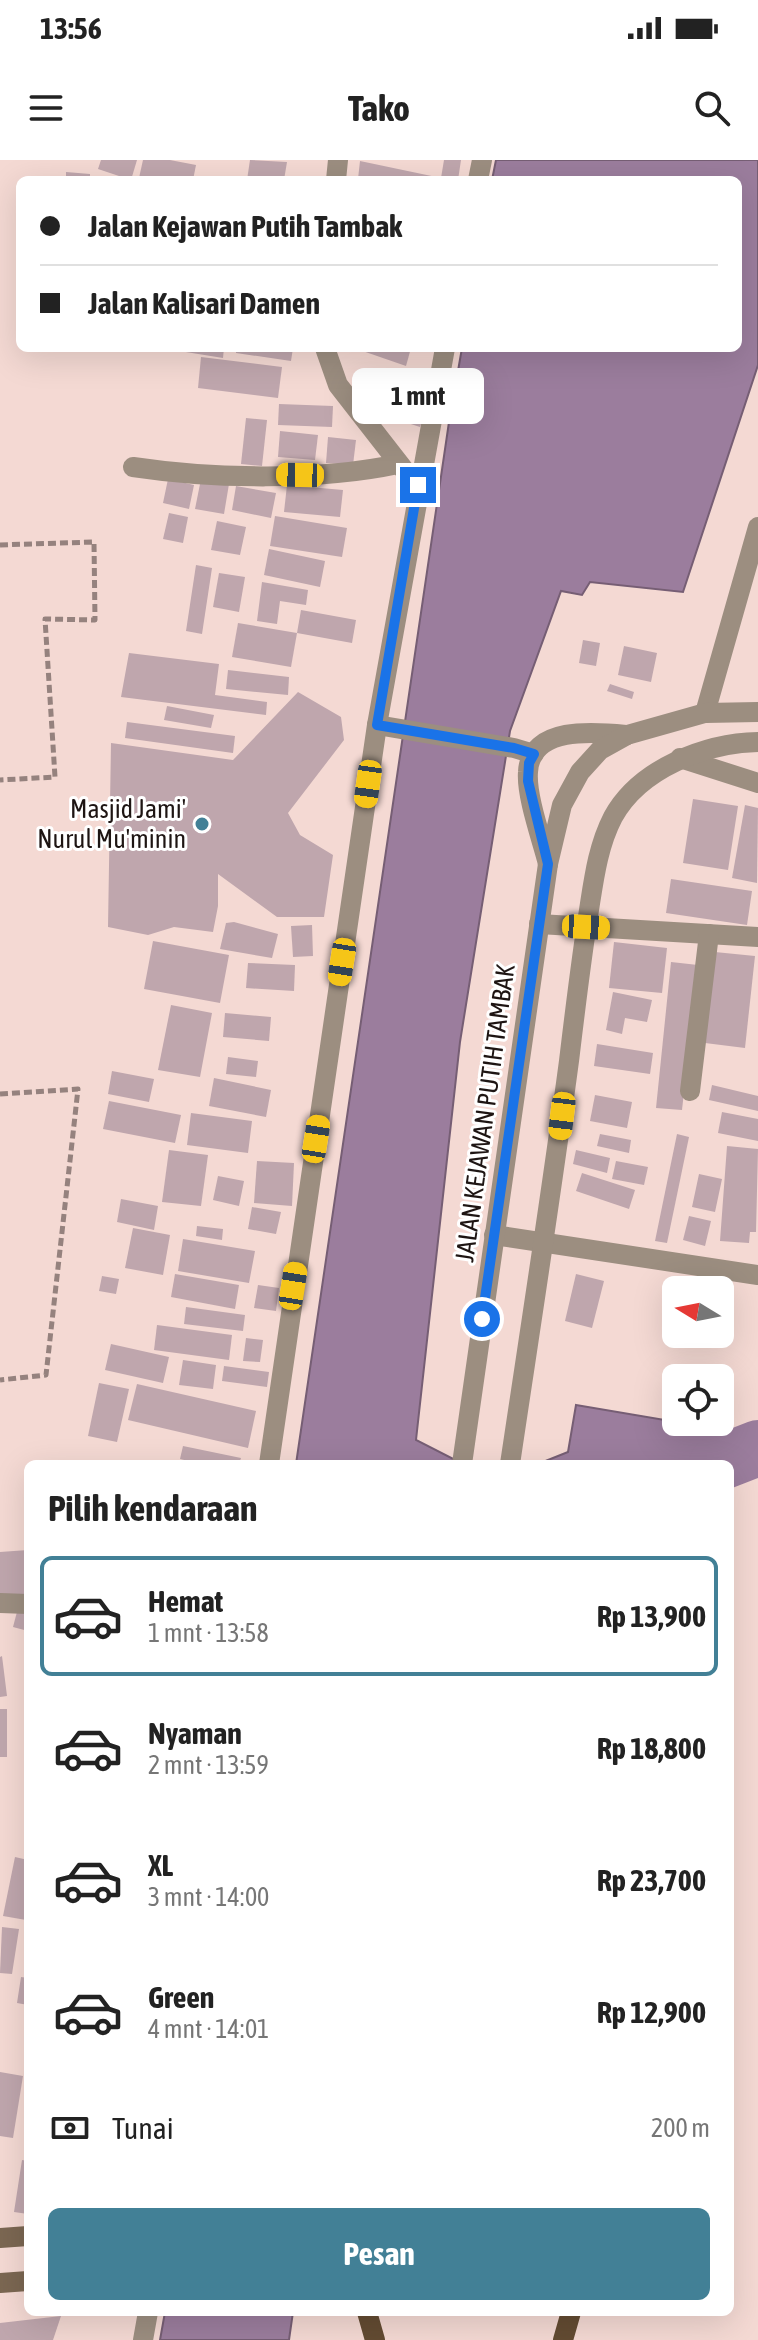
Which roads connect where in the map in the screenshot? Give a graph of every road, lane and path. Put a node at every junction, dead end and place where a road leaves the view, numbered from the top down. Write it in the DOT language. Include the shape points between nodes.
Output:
graph roads {
  1 [pos="326,352"];
  2 [pos="444,352"];
  3 [pos="398,464"];
  4 [pos="133,467"];
  5 [pos="418,485"];
  6 [pos="758,527"];
  7 [pos="0,545"];
  8 [pos="758,712"];
  9 [pos="705,713"];
  10 [pos="385,726"];
  11 [pos="627,735"];
  12 [pos="758,742"];
  13 [pos="524,751"];
  14 [pos="680,758"];
  15 [pos="0,780"];
  16 [pos="758,783"];
  17 [pos="548,864"];
  18 [pos="539,924"];
  19 [pos="586,927"];
  20 [pos="709,934"];
  21 [pos="758,937"];
  22 [pos="690,1091"];
  23 [pos="0,1094"];
  24 [pos="494,1235"];
  25 [pos="545,1243"];
  26 [pos="758,1275"];
  27 [pos="0,1380"];
  28 [pos="270,1460"];
  29 [pos="463,1460"];
  30 [pos="510,1460"];
  31 [pos="0,1603"];
  32 [pos="24,1604"];
  33 [pos="24,2236"];
  34 [pos="0,2238"];
  35 [pos="24,2281"];
  36 [pos="0,2283"];
  37 [pos="147,2316"];
  38 [pos="368,2316"];
  39 [pos="570,2316"];
  40 [pos="143,2340"];
  41 [pos="375,2340"];
  42 [pos="563,2340"];
  1 -- 3 [label="street" via="338,385"];
  2 -- 5 [label="street"];
  3 -- 4 [label="street" via="300,475 172,473"];
  3 -- 5 [label="street"];
  5 -- 10 [label="street"];
  6 -- 9 [label="street"];
  7 -- 15 [label="path" via="94,542 95,605 95,620 45,619 55,777"];
  8 -- 9 [label="street, JALAN KEJAWAN PUTIH TAMBAK"];
  9 -- 11 [label="street, JALAN KEJAWAN PUTIH TAMBAK"];
  10 -- 13 [label="street"];
  10 -- 28 [label="street"];
  11 -- 13 [label="street, JALAN KEJAWAN PUTIH TAMBAK" via="558,737"];
  11 -- 17 [label="street, JALAN KEJAWAN PUTIH TAMBAK" via="600,750 580,772 562,805"];
  12 -- 14 [label="street"];
  13 -- 17 [label="street, JALAN KEJAWAN PUTIH TAMBAK"];
  14 -- 16 [label="street"];
  14 -- 19 [label="street" via="633,792 614,815 596,864"];
  17 -- 18 [label="street, JALAN KEJAWAN PUTIH TAMBAK"];
  18 -- 19 [label="street"];
  18 -- 24 [label="street, JALAN KEJAWAN PUTIH TAMBAK"];
  19 -- 20 [label="street"];
  19 -- 25 [label="street"];
  20 -- 21 [label="street"];
  20 -- 22 [label="street"];
  23 -- 27 [label="path" via="78,1089 46,1375"];
  24 -- 25 [label="street"];
  24 -- 29 [label="street, JALAN KEJAWAN PUTIH TAMBAK"];
  25 -- 26 [label="street"];
  25 -- 30 [label="street"];
  31 -- 32 [label="street"];
  33 -- 34 [label="main road"];
  35 -- 36 [label="main road"];
  37 -- 40 [label="street"];
  38 -- 41 [label="main road"];
  39 -- 42 [label="main road"];
}
